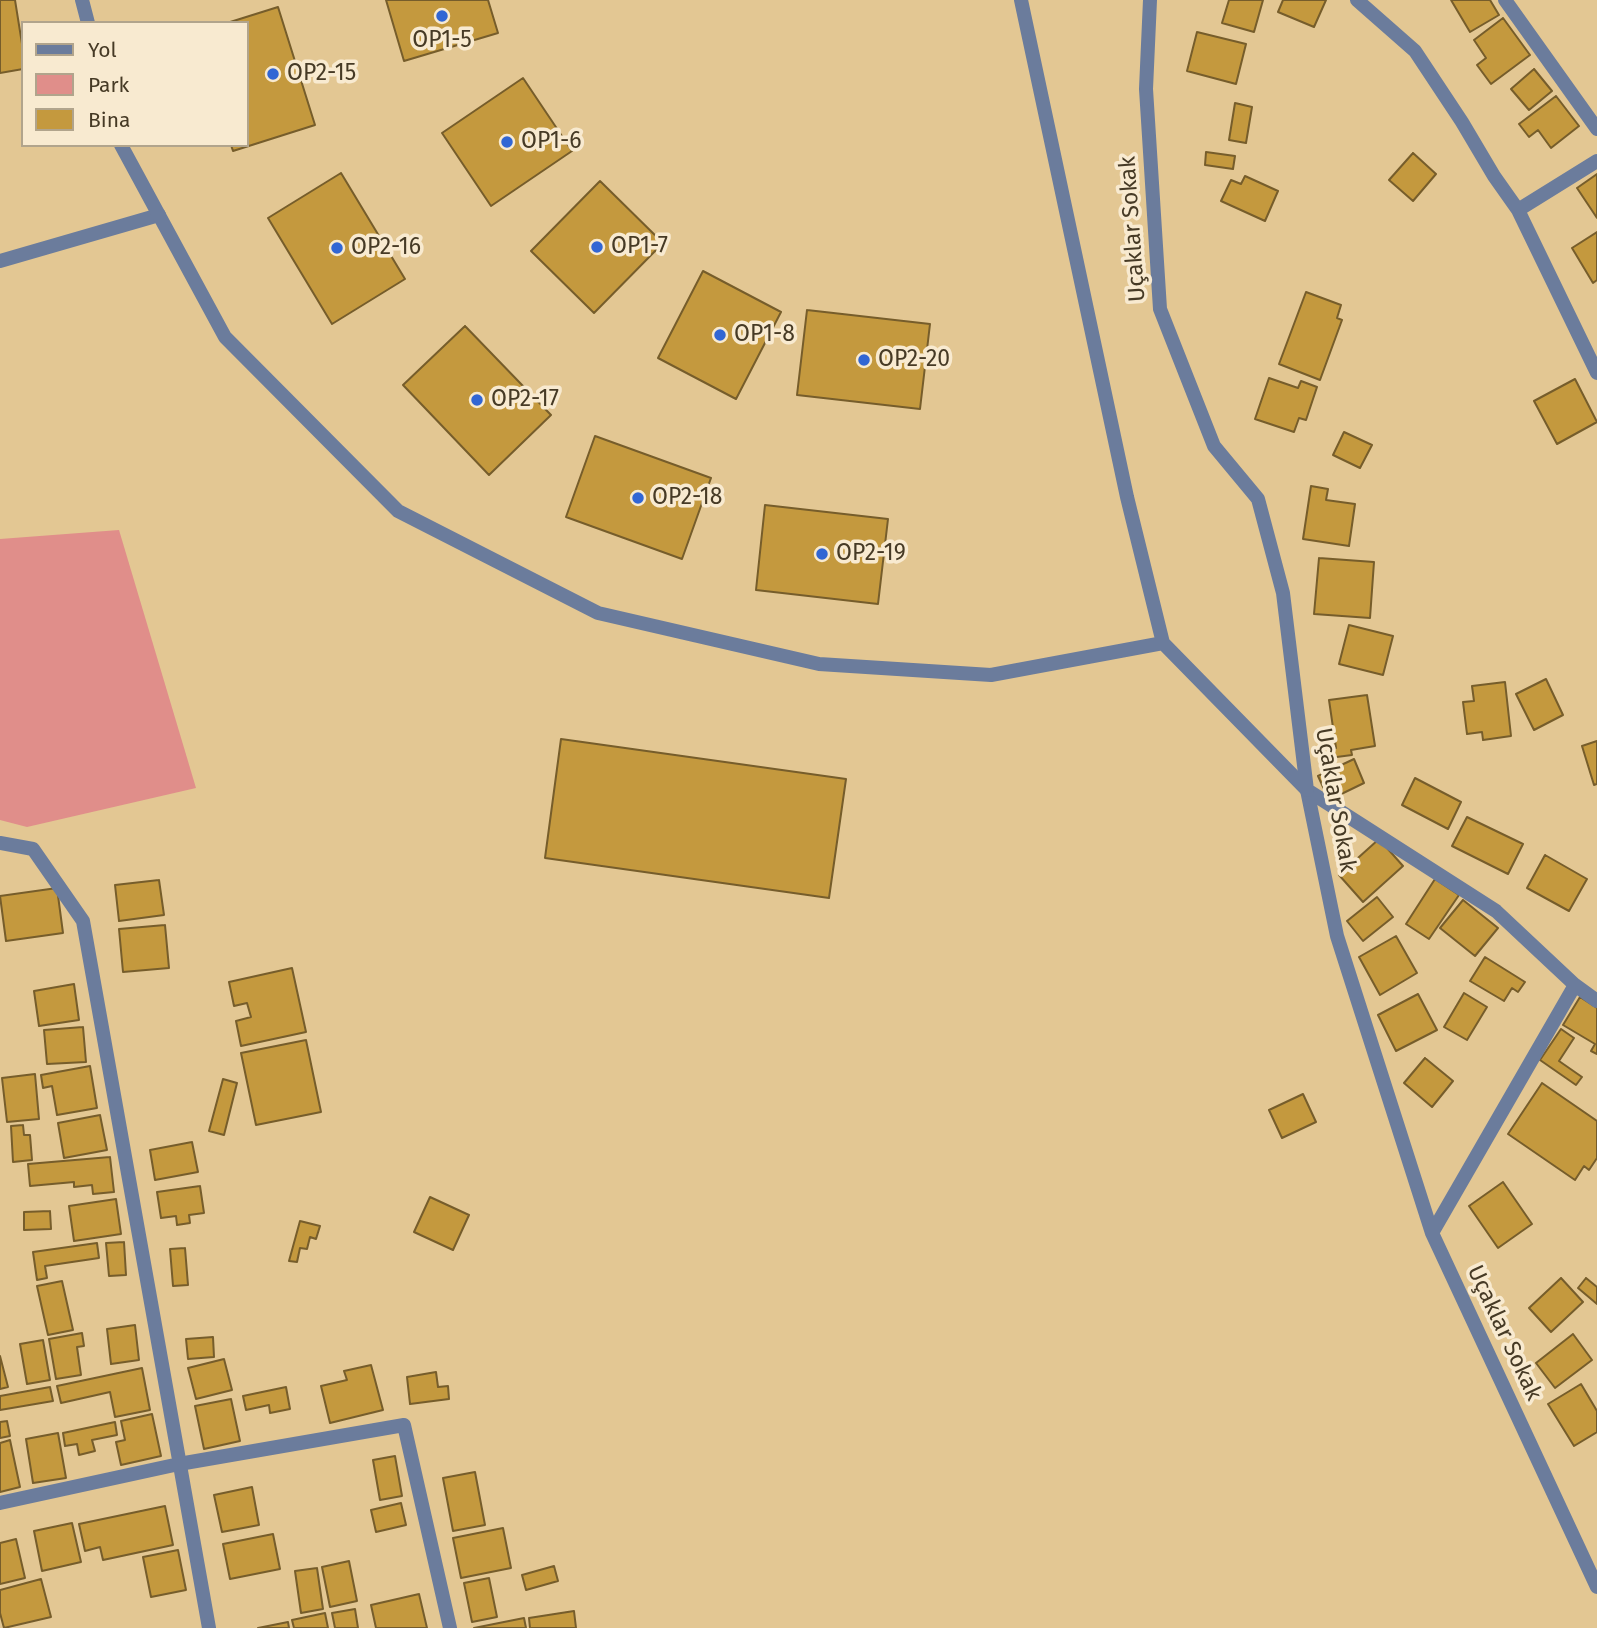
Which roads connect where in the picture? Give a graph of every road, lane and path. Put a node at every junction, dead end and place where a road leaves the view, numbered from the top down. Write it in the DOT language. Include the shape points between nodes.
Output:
graph roads {
  1 [pos="82,0"];
  2 [pos="1021,0"];
  3 [pos="1150,0"];
  4 [pos="1357,0"];
  5 [pos="1505,0"];
  6 [pos="87,21"];
  7 [pos="1597,129"];
  8 [pos="122,147"];
  9 [pos="1597,161"];
  10 [pos="1518,210"];
  11 [pos="159,215"];
  12 [pos="0,261"];
  13 [pos="1597,373"];
  14 [pos="1163,643"];
  15 [pos="1307,790"];
  16 [pos="0,843"];
  17 [pos="1575,985"];
  18 [pos="1597,1001"];
  19 [pos="1432,1233"];
  20 [pos="179,1464"];
  21 [pos="0,1503"];
  22 [pos="1597,1587"];
  23 [pos="209,1628"];
  24 [pos="450,1628"];
  1 -- 6 [label="street"];
  2 -- 14 [label="street" via="1127,497"];
  3 -- 15 [label="street, Uçaklar Sokak" via="1146,89 1160,309 1214,446 1258,499 1283,593"];
  4 -- 10 [label="street" via="1415,51"];
  5 -- 7 [label="street"];
  8 -- 11 [label="street"];
  9 -- 10 [label="street"];
  10 -- 13 [label="street"];
  11 -- 12 [label="street"];
  11 -- 14 [label="street" via="225,337 398,511 598,613 819,664 992,675"];
  14 -- 15 [label="street"];
  15 -- 17 [label="street" via="1496,911"];
  15 -- 19 [label="street, Uçaklar Sokak" via="1337,936"];
  16 -- 20 [label="street" via="33,849 83,921"];
  17 -- 18 [label="street"];
  17 -- 19 [label="street"];
  19 -- 22 [label="street, Uçaklar Sokak"];
  20 -- 21 [label="street"];
  20 -- 23 [label="street"];
  20 -- 24 [label="street" via="404,1425"];
}
